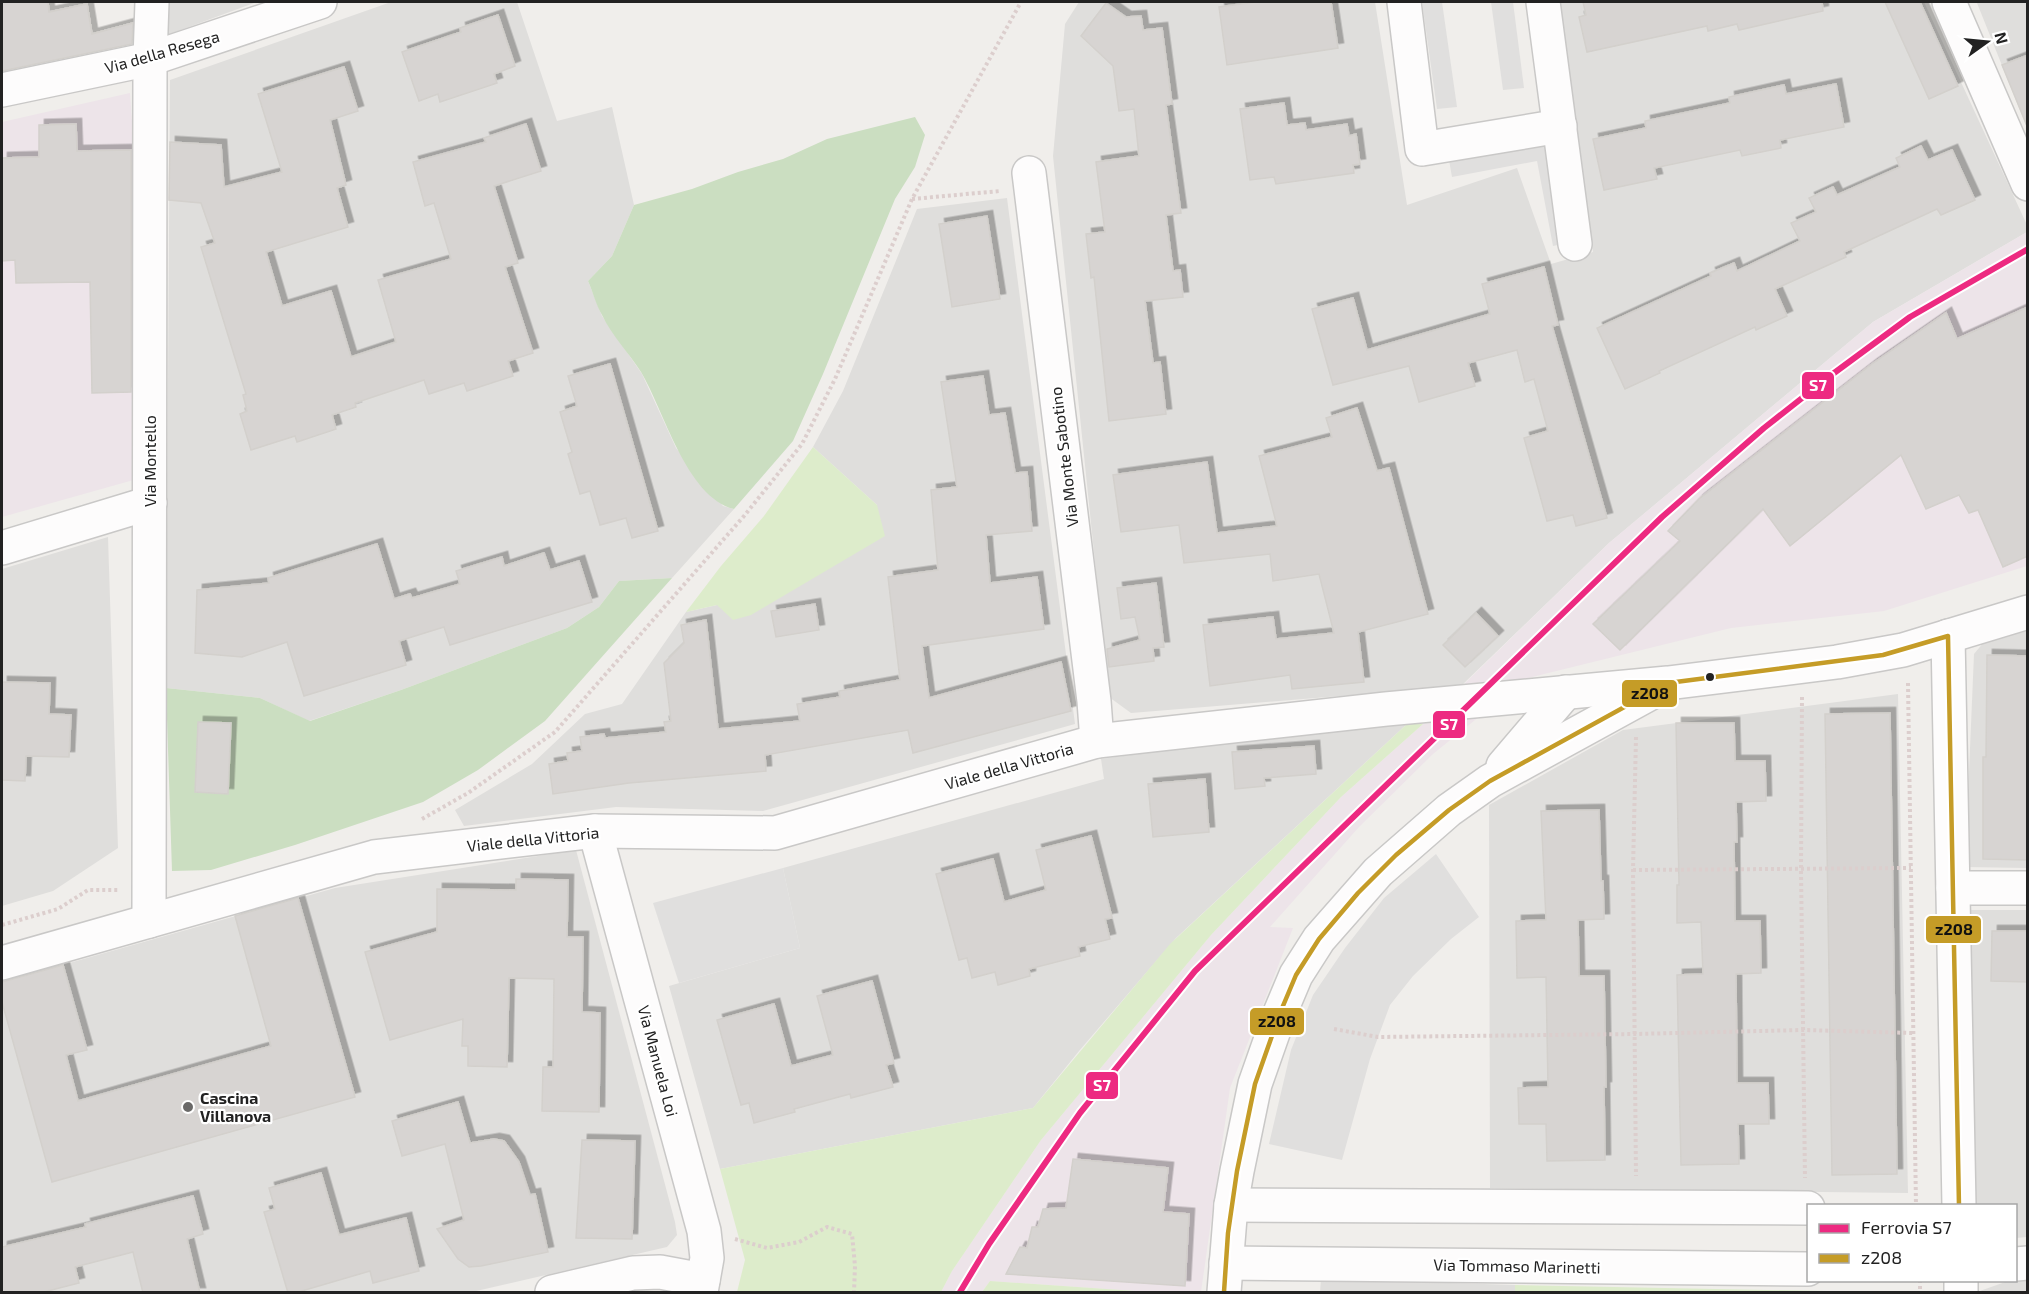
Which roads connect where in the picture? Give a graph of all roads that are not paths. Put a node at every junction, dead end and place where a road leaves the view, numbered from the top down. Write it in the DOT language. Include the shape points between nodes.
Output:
graph roads {
  1 [pos="152,2"];
  2 [pos="320,2"];
  3 [pos="1404,2"];
  4 [pos="1543,2"];
  5 [pos="1949,2"];
  6 [pos="150,59"];
  7 [pos="2,90"];
  8 [pos="1560,126"];
  9 [pos="1030,181"];
  10 [pos="2028,184"];
  11 [pos="1575,244"];
  12 [pos="150,503"];
  13 [pos="2,548"];
  14 [pos="2028,612"];
  15 [pos="1948,636"];
  16 [pos="1668,683"];
  17 [pos="1566,692"];
  18 [pos="1097,741"];
  19 [pos="1490,781"];
  20 [pos="595,831"];
  21 [pos="1953,888"];
  22 [pos="2028,888"];
  23 [pos="150,905"];
  24 [pos="2,963"];
  25 [pos="1959,1204"];
  26 [pos="1231,1205"];
  27 [pos="1807,1208"];
  28 [pos="1807,1269"];
  29 [pos="1225,1278"];
  30 [pos="702,1286"];
  31 [pos="596,1288"];
  32 [pos="552,1293"];
  1 -- 6 [label="street, Via Montello"];
  2 -- 6 [label="street, Via della Resega"];
  3 -- 8 [label="street" via="1422,149"];
  4 -- 8 [label="street"];
  5 -- 10 [label="street"];
  6 -- 7 [label="street, Via della Resega"];
  6 -- 12 [label="street, Via Montello"];
  8 -- 11 [label="street"];
  9 -- 18 [label="street, Via Monte Sabotino"];
  12 -- 13 [label="street"];
  12 -- 23 [label="street, Via Montello"];
  14 -- 15 [label="street, Viale della Vittoria"];
  15 -- 16 [label="street, Viale della Vittoria" via="1872,657"];
  15 -- 21 [label="street"];
  16 -- 17 [label="street, Viale della Vittoria"];
  16 -- 19 [label="street"];
  17 -- 18 [label="street, Viale della Vittoria"];
  17 -- 19 [label="street"];
  18 -- 20 [label="street, Viale della Vittoria" via="775,833"];
  19 -- 26 [label="street" via="1449,810 1378,872 1319,939 1296,975 1255,1084"];
  20 -- 23 [label="street, Viale della Vittoria" via="374,857"];
  20 -- 30 [label="street, Via Manuela Loi" via="704,1231 708,1258"];
  21 -- 22 [label="street"];
  21 -- 25 [label="street"];
  23 -- 24 [label="street, Viale della Vittoria"];
  26 -- 27 [label="street"];
  26 -- 29 [label="street"];
  28 -- 29 [label="street, Via Tommaso Marinetti"];
  30 -- 31 [label="street" via="660,1272 633,1273"];
  31 -- 32 [label="street"];
}
